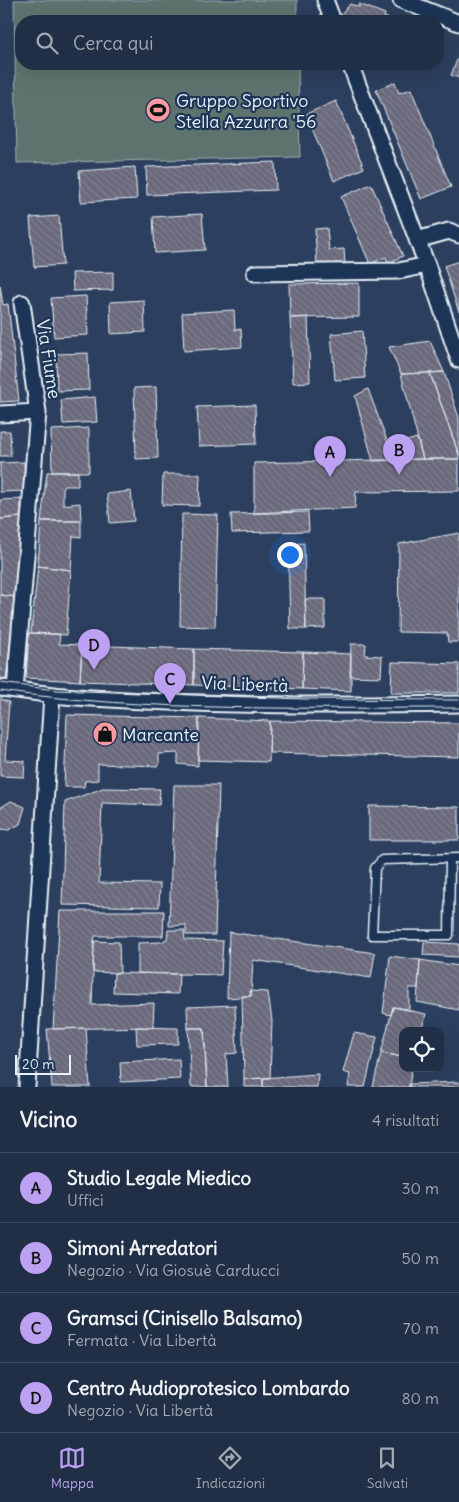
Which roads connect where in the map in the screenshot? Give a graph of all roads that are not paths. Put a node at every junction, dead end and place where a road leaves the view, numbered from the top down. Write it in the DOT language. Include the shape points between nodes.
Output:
graph roads {
  1 [pos="325,0"];
  2 [pos="400,0"];
  3 [pos="331,15"];
  4 [pos="438,15"];
  5 [pos="444,17"];
  6 [pos="459,23"];
  7 [pos="352,70"];
  8 [pos="459,235"];
  9 [pos="417,240"];
  10 [pos="427,265"];
  11 [pos="255,273"];
  12 [pos="22,303"];
  13 [pos="459,360"];
  14 [pos="38,412"];
  15 [pos="0,414"];
  16 [pos="7,689"];
  17 [pos="52,695"];
  18 [pos="459,704"];
  19 [pos="459,858"];
  20 [pos="450,859"];
  21 [pos="27,1087"];
  1 -- 3 [label="street"];
  2 -- 4 [label="street"];
  5 -- 6 [label="street"];
  7 -- 9 [label="street"];
  8 -- 9 [label="street" via="448,231"];
  9 -- 10 [label="street"];
  10 -- 11 [label="street" via="399,272"];
  10 -- 13 [label="street"];
  12 -- 14 [label="street, Via Fiume"];
  14 -- 15 [label="street"];
  14 -- 16 [label="street, Via Fiume"];
  16 -- 17 [label="street, Via Libertà"];
  17 -- 18 [label="street, Via Libertà" via="305,705"];
  17 -- 21 [label="street"];
  19 -- 20 [label="lane"];
  20 -- 20 [label="lane" via="382,860 374,868 372,936 450,935"];
}
